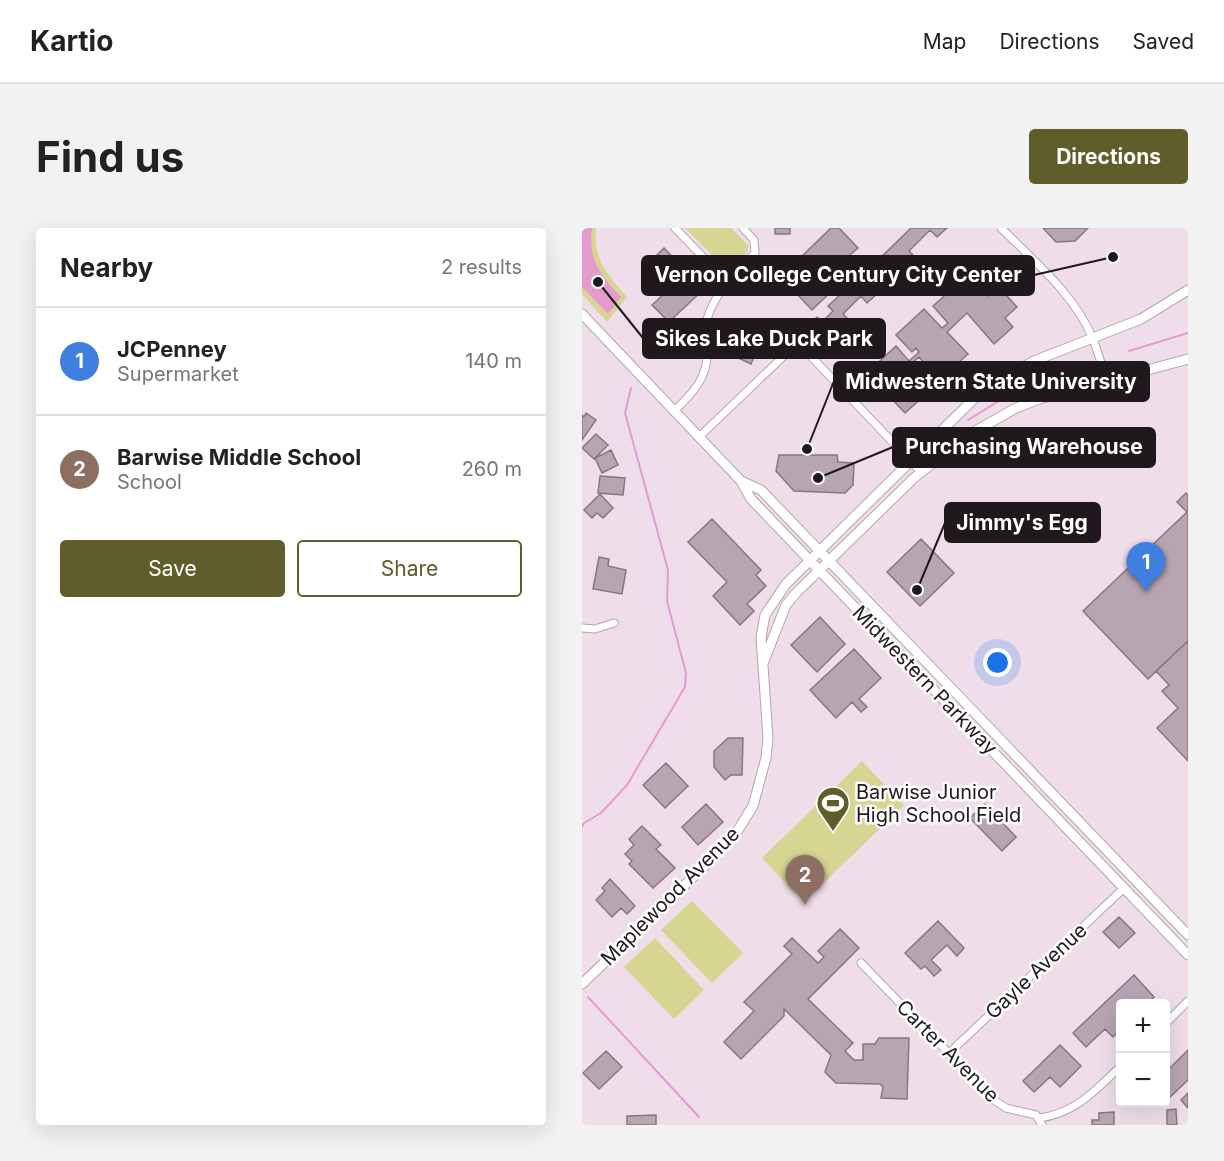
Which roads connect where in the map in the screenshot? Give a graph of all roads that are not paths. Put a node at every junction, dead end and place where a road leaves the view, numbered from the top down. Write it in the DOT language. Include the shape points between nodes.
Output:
graph roads {
  1 [pos="675,228"];
  2 [pos="743,228"];
  3 [pos="1001,228"];
  4 [pos="727,282"];
  5 [pos="1188,290"];
  6 [pos="583,314"];
  7 [pos="1092,339"];
  8 [pos="1188,360"];
  9 [pos="1106,380"];
  10 [pos="674,411"];
  11 [pos="699,437"];
  12 [pos="911,462"];
  13 [pos="921,472"];
  14 [pos="741,481"];
  15 [pos="818,550"];
  16 [pos="809,559"];
  17 [pos="828,560"];
  18 [pos="819,568"];
  19 [pos="614,624"];
  20 [pos="582,628"];
  21 [pos="763,664"];
  22 [pos="957,695"];
  23 [pos="948,704"];
  24 [pos="1088,831"];
  25 [pos="1078,840"];
  26 [pos="1133,878"];
  27 [pos="1124,888"];
  28 [pos="1188,935"];
  29 [pos="1188,955"];
  30 [pos="861,963"];
  31 [pos="582,984"];
  32 [pos="1188,1001"];
  33 [pos="1170,1019"];
  34 [pos="948,1054"];
  35 [pos="1116,1072"];
  36 [pos="1040,1122"];
  1 -- 4 [label="street"];
  2 -- 4 [label="street" via="754,240 755,253"];
  3 -- 7 [label="street" via="1061,289"];
  4 -- 10 [label="street" via="706,324 705,372 694,392"];
  5 -- 7 [label="main road, Maplewood Avenue" via="1141,319"];
  6 -- 10 [label="main road, Midwestern Parkway"];
  7 -- 9 [label="street"];
  7 -- 12 [label="main road, Maplewood Avenue" via="1027,364 986,387"];
  8 -- 9 [label="main road, Maplewood Avenue"];
  9 -- 13 [label="main road, Maplewood Avenue" via="1014,409 972,433"];
  10 -- 11 [label="main road, Midwestern Parkway"];
  11 -- 12 [label="street" via="790,350 801,346"];
  11 -- 14 [label="main road, Midwestern Parkway"];
  12 -- 13 [label="street"];
  12 -- 15 [label="main road, Maplewood Avenue"];
  13 -- 17 [label="main road, Maplewood Avenue"];
  14 -- 15 [label="main road, Midwestern Parkway" via="761,490"];
  14 -- 16 [label="main road, Midwestern Parkway" via="751,499"];
  15 -- 16 [label="main road, Maplewood Avenue"];
  15 -- 17 [label="main road, Midwestern Parkway"];
  16 -- 18 [label="main road, Midwestern Parkway"];
  16 -- 21 [label="main road, Maplewood Avenue" via="779,592 765,615 761,637"];
  17 -- 18 [label="main road, Maplewood Avenue"];
  17 -- 22 [label="main road, Midwestern Parkway"];
  18 -- 21 [label="main road, Maplewood Avenue" via="786,605"];
  18 -- 23 [label="main road, Midwestern Parkway"];
  19 -- 20 [label="street"];
  21 -- 31 [label="main road, Maplewood Avenue" via="768,738 753,806 717,854"];
  22 -- 23 [label="main road"];
  22 -- 24 [label="main road, Midwestern Parkway"];
  23 -- 25 [label="main road, Midwestern Parkway"];
  24 -- 25 [label="main road"];
  24 -- 26 [label="main road, Midwestern Parkway"];
  25 -- 27 [label="main road, Midwestern Parkway"];
  26 -- 27 [label="main road"];
  26 -- 28 [label="main road, Midwestern Parkway"];
  27 -- 29 [label="main road, Midwestern Parkway"];
  27 -- 34 [label="street, Gayle Avenue"];
  30 -- 34 [label="street, Carter Avenue"];
  32 -- 33 [label="street"];
  34 -- 36 [label="street, Carter Avenue" via="993,1100"];
  35 -- 36 [label="street" via="1080,1104"];
}
